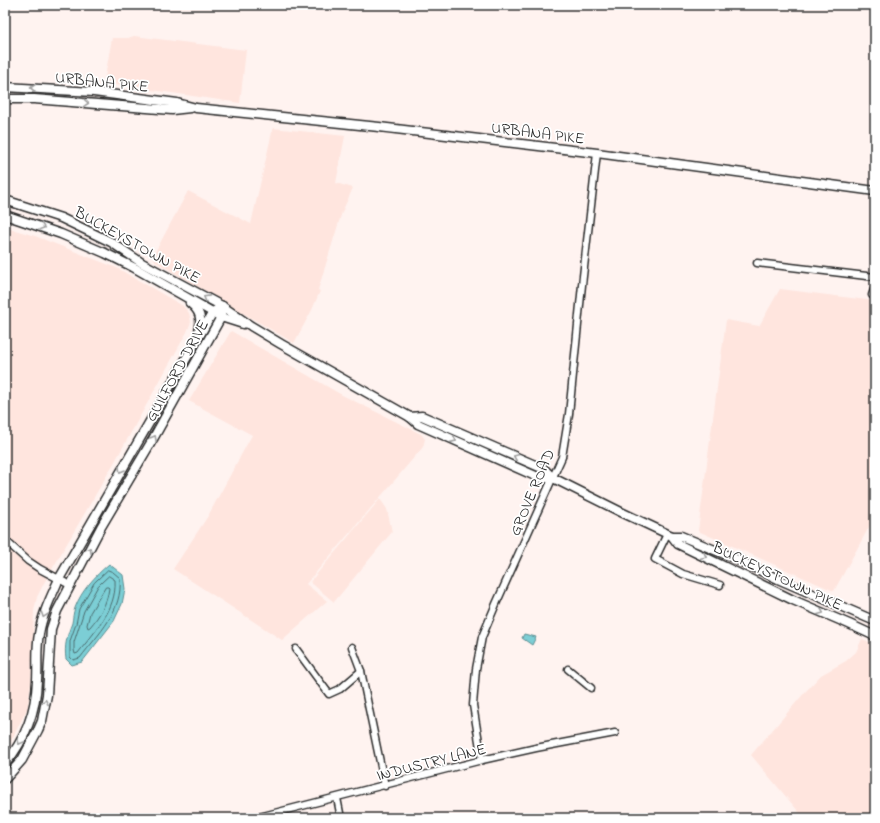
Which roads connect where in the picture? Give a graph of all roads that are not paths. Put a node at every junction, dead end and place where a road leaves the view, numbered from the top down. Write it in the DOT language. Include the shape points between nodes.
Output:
graph roads {
  1 [pos="5,87"];
  2 [pos="5,99"];
  3 [pos="196,108"];
  4 [pos="597,153"];
  5 [pos="875,191"];
  6 [pos="5,200"];
  7 [pos="5,215"];
  8 [pos="757,263"];
  9 [pos="875,277"];
  10 [pos="875,287"];
  11 [pos="172,289"];
  12 [pos="872,295"];
  13 [pos="222,306"];
  14 [pos="213,312"];
  15 [pos="222,317"];
  16 [pos="251,326"];
  17 [pos="190,352"];
  18 [pos="553,478"];
  19 [pos="669,535"];
  20 [pos="5,540"];
  21 [pos="59,579"];
  22 [pos="70,585"];
  23 [pos="720,585"];
  24 [pos="875,621"];
  25 [pos="875,636"];
  26 [pos="352,648"];
  27 [pos="296,649"];
  28 [pos="568,669"];
  29 [pos="361,671"];
  30 [pos="591,688"];
  31 [pos="615,733"];
  32 [pos="482,760"];
  33 [pos="5,764"];
  34 [pos="5,779"];
  35 [pos="386,786"];
  36 [pos="338,798"];
  37 [pos="255,818"];
  38 [pos="341,818"];
  3 -- 1 [label="main road, URBANA PIKE, one-way" via="94,92"];
  2 -- 3 [label="main road, URBANA PIKE, one-way" via="172,110"];
  3 -- 4 [label="main road, URBANA PIKE"];
  4 -- 5 [label="main road, URBANA PIKE"];
  4 -- 18 [label="street, GROVE ROAD" via="569,418 562,457"];
  13 -- 6 [label="main road, BUCKEYSTOWN PIKE, one-way" via="142,263 111,242 61,218"];
  7 -- 11 [label="main road, BUCKEYSTOWN PIKE, one-way" via="61,234"];
  8 -- 9 [label="street"];
  10 -- 12 [label="street"];
  11 -- 14 [label="main road, BUCKEYSTOWN PIKE"];
  11 -- 17 [label="main road" via="195,307 201,318"];
  13 -- 14 [label="main road, GUILFORD DRIVE"];
  13 -- 15 [label="main road, GUILFORD DRIVE"];
  13 -- 16 [label="main road, BUCKEYSTOWN PIKE"];
  14 -- 15 [label="main road, BUCKEYSTOWN PIKE"];
  14 -- 17 [label="main road, GUILFORD DRIVE"];
  15 -- 16 [label="main road, BUCKEYSTOWN PIKE"];
  22 -- 15 [label="main road, GUILFORD DRIVE, one-way"];
  16 -- 18 [label="main road, BUCKEYSTOWN PIKE" via="410,417 422,416 544,469"];
  17 -- 21 [label="main road, GUILFORD DRIVE, one-way"];
  18 -- 19 [label="main road, BUCKEYSTOWN PIKE"];
  18 -- 32 [label="street, GROVE ROAD" via="482,637 473,705"];
  19 -- 23 [label="street" via="655,559 683,574"];
  19 -- 24 [label="main road, BUCKEYSTOWN PIKE" via="681,536 734,558"];
  19 -- 25 [label="main road, BUCKEYSTOWN PIKE, one-way" via="678,544 793,600"];
  20 -- 21 [label="street" via="28,561"];
  21 -- 22 [label="street"];
  21 -- 33 [label="main road, GUILFORD DRIVE, one-way" via="46,608 39,635 37,682 32,715 22,739"];
  34 -- 22 [label="main road, GUILFORD DRIVE, one-way" via="25,755 42,721 52,625"];
  26 -- 29 [label="street"];
  27 -- 29 [label="street" via="329,694 340,689"];
  28 -- 30 [label="street"];
  29 -- 35 [label="street"];
  31 -- 32 [label="street, INDUSTRY LANE"];
  32 -- 35 [label="street, INDUSTRY LANE"];
  35 -- 36 [label="street, INDUSTRY LANE"];
  36 -- 37 [label="street, INDUSTRY LANE"];
  36 -- 38 [label="street"];
}
